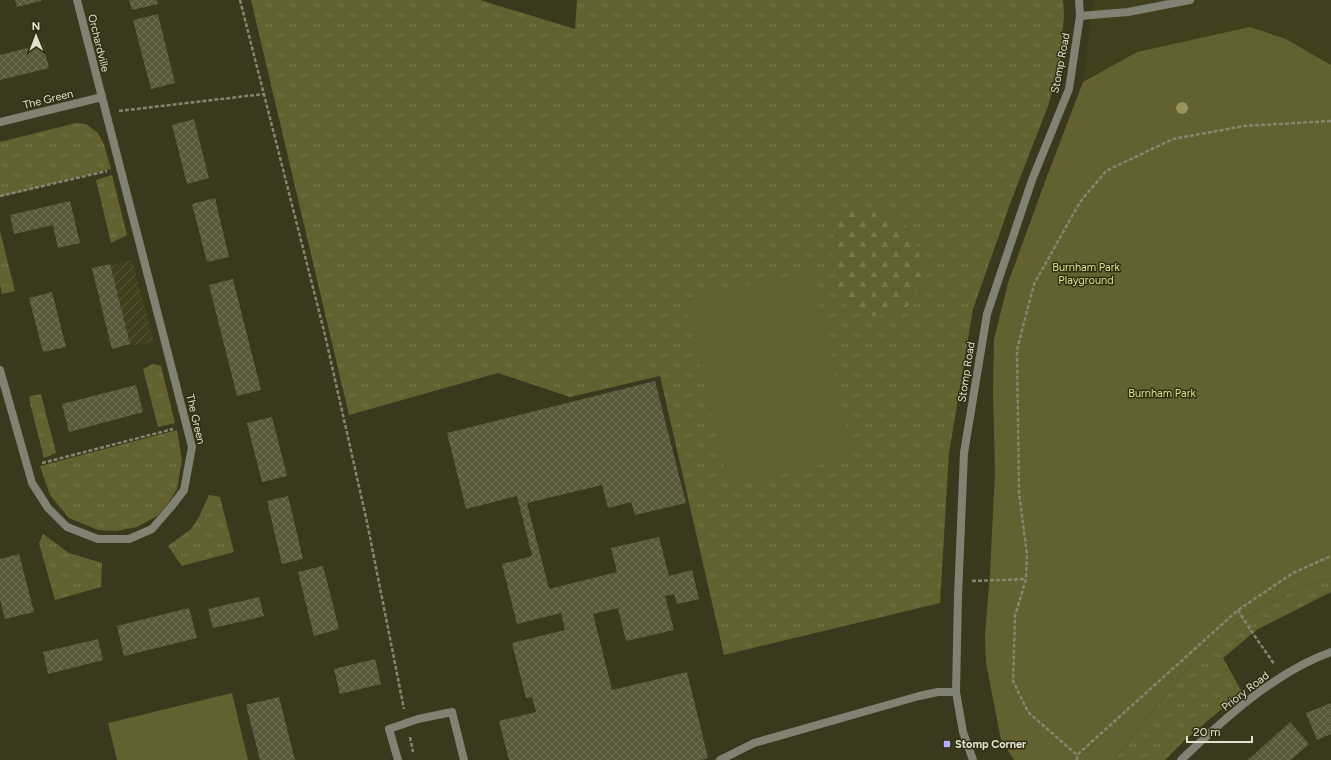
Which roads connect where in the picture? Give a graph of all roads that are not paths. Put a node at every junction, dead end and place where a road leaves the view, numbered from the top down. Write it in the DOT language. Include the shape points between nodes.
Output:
graph roads {
  1 [pos="77,0"];
  2 [pos="1079,0"];
  3 [pos="1190,0"];
  4 [pos="1080,16"];
  5 [pos="101,94"];
  6 [pos="0,122"];
  7 [pos="0,370"];
  8 [pos="1331,652"];
  9 [pos="956,692"];
  10 [pos="398,760"];
  11 [pos="464,760"];
  12 [pos="720,760"];
  13 [pos="973,760"];
  14 [pos="1181,760"];
  1 -- 5 [label="street, Orchardville"];
  2 -- 4 [label="street, Stomp Road"];
  3 -- 4 [label="street" via="1128,12"];
  4 -- 9 [label="street, Stomp Road" via="1068,89 1032,180 987,314 964,453"];
  5 -- 6 [label="street, The Green"];
  5 -- 7 [label="street, The Green" via="192,447 184,490 152,529 129,539 98,539 67,526 48,508 32,483"];
  8 -- 14 [label="street, Priory Road" via="1317,656 1272,682 1211,731"];
  9 -- 12 [label="street" via="919,696 754,743"];
  9 -- 13 [label="street, Stomp Road" via="963,732"];
  10 -- 11 [label="street" via="389,729 418,719 452,712"];
}
